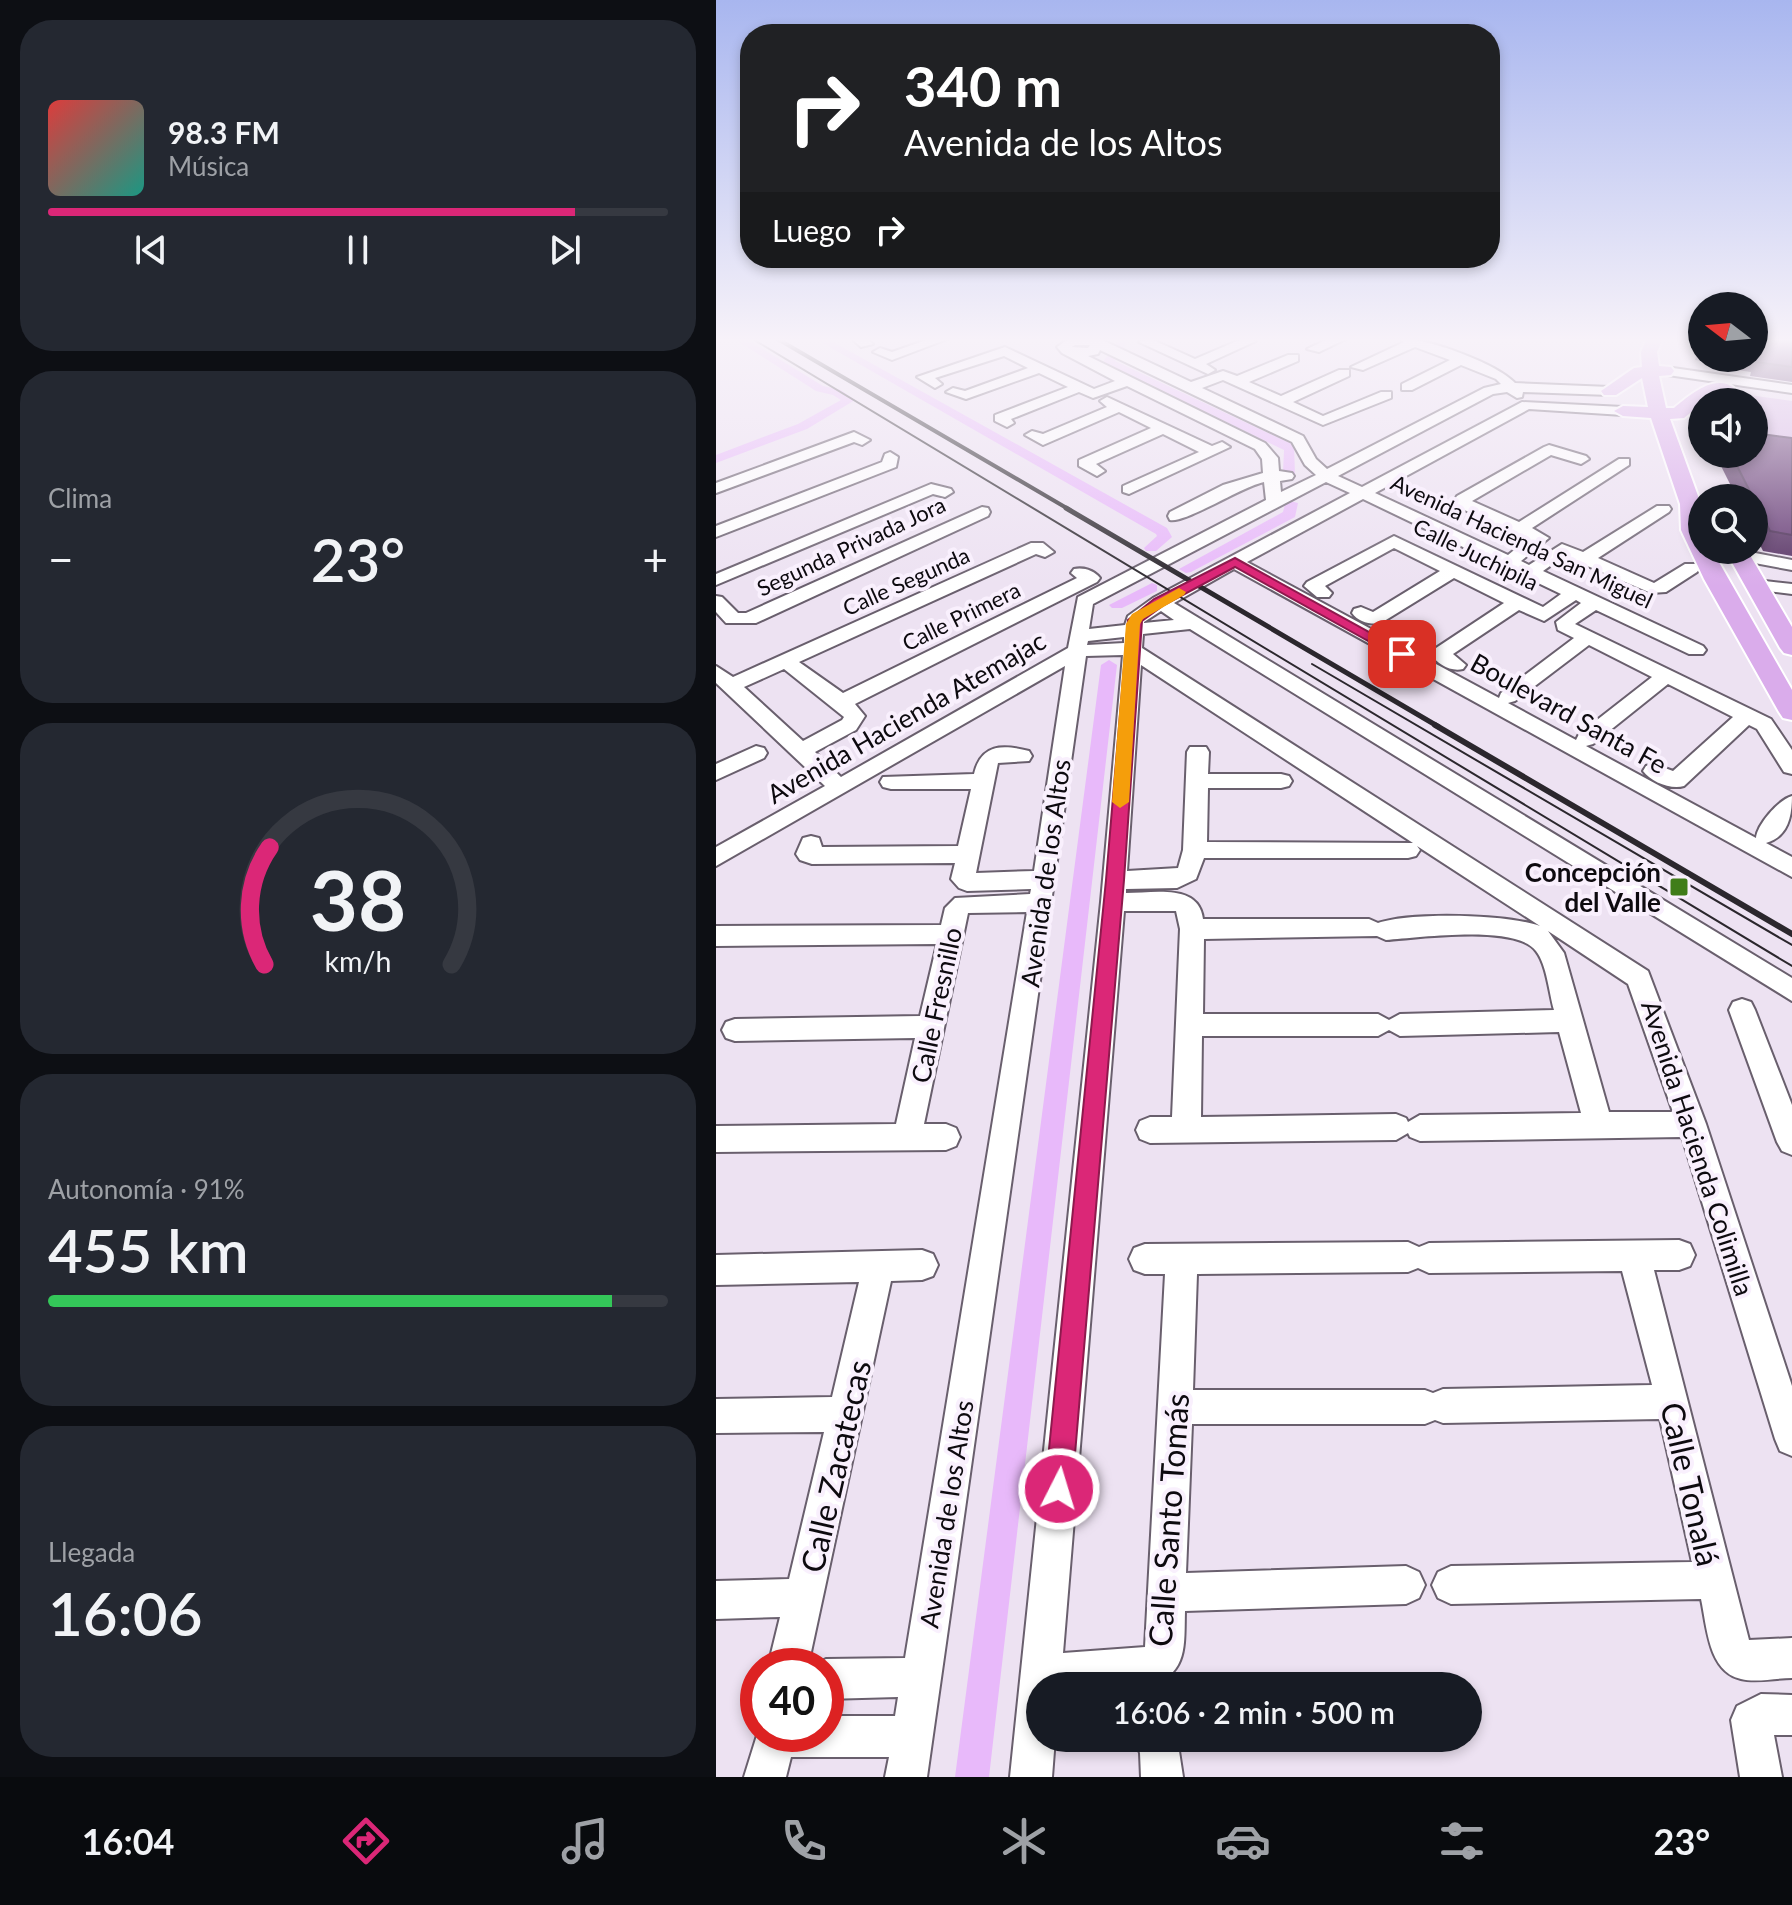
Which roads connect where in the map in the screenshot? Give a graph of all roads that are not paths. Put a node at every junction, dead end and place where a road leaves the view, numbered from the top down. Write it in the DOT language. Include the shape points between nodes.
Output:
graph roads {
  1 [pos="1004,421"];
  2 [pos="1087,421"];
  3 [pos="1149,421"];
  4 [pos="1209,421"];
  5 [pos="1260,421"];
  6 [pos="1433,421"];
  7 [pos="1497,421"];
  8 [pos="1644,421"];
  9 [pos="1662,421"];
  10 [pos="1665,421"];
  11 [pos="1007,423"];
  12 [pos="1164,428"];
  13 [pos="1032,435"];
  14 [pos="1667,439"];
  15 [pos="862,440"];
  16 [pos="1228,445"];
  17 [pos="1212,452"];
  18 [pos="890,457"];
  19 [pos="1581,459"];
  20 [pos="1624,462"];
  21 [pos="1097,471"];
  22 [pos="1272,474"];
  23 [pos="1328,477"];
  24 [pos="1688,484"];
  25 [pos="1697,484"];
  26 [pos="716,488"];
  27 [pos="1129,489"];
  28 [pos="945,492"];
  29 [pos="1364,493"];
  30 [pos="1274,504"];
  31 [pos="1663,509"];
  32 [pos="982,512"];
  33 [pos="1176,516"];
  34 [pos="1521,528"];
  35 [pos="716,532"];
  36 [pos="1045,552"];
  37 [pos="1586,558"];
  38 [pos="1768,558"];
  39 [pos="1511,561"];
  40 [pos="1235,562"];
  41 [pos="1708,564"];
  42 [pos="1725,564"];
  43 [pos="1750,564"];
  44 [pos="1751,564"];
  45 [pos="1792,565"];
  46 [pos="1691,568"];
  47 [pos="1454,570"];
  48 [pos="1532,571"];
  49 [pos="1080,573"];
  50 [pos="716,580"];
  51 [pos="1765,586"];
  52 [pos="1792,589"];
  53 [pos="1575,592"];
  54 [pos="1323,593"];
  55 [pos="716,601"];
  56 [pos="1519,601"];
  57 [pos="1159,602"];
  58 [pos="1595,602"];
  59 [pos="1361,613"];
  60 [pos="1193,623"];
  61 [pos="1792,626"];
  62 [pos="1587,637"];
  63 [pos="1131,640"];
  64 [pos="1078,644"];
  65 [pos="1792,648"];
  66 [pos="1696,650"];
  67 [pos="786,662"];
  68 [pos="1456,665"];
  69 [pos="1667,675"];
  70 [pos="722,680"];
  71 [pos="1792,680"];
  72 [pos="1508,697"];
  73 [pos="842,702"];
  74 [pos="1792,712"];
  75 [pos="1747,715"];
  76 [pos="1586,739"];
  77 [pos="801,751"];
  78 [pos="1198,752"];
  79 [pos="756,753"];
  80 [pos="1021,756"];
  81 [pos="1792,767"];
  82 [pos="717,771"];
  83 [pos="1654,771"];
  84 [pos="982,781"];
  85 [pos="1197,781"];
  86 [pos="1281,781"];
  87 [pos="891,782"];
  88 [pos="839,787"];
  89 [pos="1790,810"];
  90 [pos="1766,835"];
  91 [pos="811,844"];
  92 [pos="1195,850"];
  93 [pos="1408,850"];
  94 [pos="966,854"];
  95 [pos="716,858"];
  96 [pos="1792,868"];
  97 [pos="1114,891"];
  98 [pos="1042,892"];
  99 [pos="1192,929"];
  100 [pos="952,934"];
  101 [pos="716,936"];
  102 [pos="1792,991"];
  103 [pos="1742,1010"];
  104 [pos="1571,1021"];
  105 [pos="1189,1025"];
  106 [pos="932,1027"];
  107 [pos="726,1030"];
  108 [pos="1598,1124"];
  109 [pos="1692,1124"];
  110 [pos="1150,1130"];
  111 [pos="1186,1130"];
  112 [pos="946,1137"];
  113 [pos="1791,1137"];
  114 [pos="907,1138"];
  115 [pos="716,1139"];
  116 [pos="1634,1255"];
  117 [pos="1679,1255"];
  118 [pos="1145,1259"];
  119 [pos="1182,1259"];
  120 [pos="922,1265"];
  121 [pos="879,1266"];
  122 [pos="716,1270"];
  123 [pos="1673,1402"];
  124 [pos="1177,1407"];
  125 [pos="847,1414"];
  126 [pos="716,1416"];
  127 [pos="1792,1439"];
  128 [pos="1714,1580"];
  129 [pos="1406,1585"];
  130 [pos="1451,1585"];
  131 [pos="1168,1593"];
  132 [pos="806,1597"];
  133 [pos="716,1600"];
  134 [pos="793,1648"];
  135 [pos="1792,1658"];
  136 [pos="1042,1672"];
  137 [pos="1116,1672"];
  138 [pos="921,1677"];
  139 [pos="844,1679"];
  140 [pos="1792,1715"];
  141 [pos="912,1736"];
  142 [pos="1035,1752"];
  143 [pos="1160,1752"];
  144 [pos="765,1777"];
  145 [pos="906,1777"];
  146 [pos="1031,1777"];
  147 [pos="1162,1777"];
  148 [pos="1761,1777"];
  1 -- 11 [label="street"];
  2 -- 13 [label="street" via="1043,440"];
  3 -- 12 [label="street"];
  4 -- 22 [label="street" via="1260,446 1269,454"];
  5 -- 23 [label="street" via="1298,439 1310,462"];
  6 -- 23 [label="street, Avenida de los Altos"];
  7 -- 29 [label="street"];
  8 -- 14 [label="main road"];
  9 -- 14 [label="main road"];
  10 -- 25 [label="main road" via="1696,469"];
  12 -- 17 [label="street"];
  12 -- 21 [label="street" via="1084,463"];
  14 -- 24 [label="main road"];
  15 -- 26 [label="street" via="854,437"];
  16 -- 17 [label="street"];
  17 -- 27 [label="street"];
  18 -- 35 [label="street" via="890,464"];
  19 -- 34 [label="street" via="1549,450 1463,499 1462,503"];
  20 -- 34 [label="street"];
  22 -- 23 [label="street"];
  22 -- 30 [label="street"];
  22 -- 33 [label="street"];
  23 -- 29 [label="street, Avenida Hacienda San Miguel"];
  23 -- 30 [label="street, Avenida de los Altos"];
  28 -- 50 [label="street" via="931,489"];
  29 -- 39 [label="street, Avenida Hacienda San Miguel"];
  29 -- 40 [label="street"];
  30 -- 64 [label="street, Avenida de los Altos" via="1088,597 1081,606"];
  31 -- 37 [label="street"];
  32 -- 55 [label="street, Segunda Privada Jora" via="741,621"];
  34 -- 39 [label="street" via="1540,540"];
  36 -- 67 [label="street, Calle Segunda" via="1037,547"];
  37 -- 46 [label="street" via="1654,588"];
  37 -- 48 [label="street" via="1564,549"];
  38 -- 45 [label="street"];
  39 -- 48 [label="street, Avenida Hacienda San Miguel"];
  40 -- 57 [label="street"];
  40 -- 96 [label="street, Boulevard Santa Fe"];
  41 -- 74 [label="main road"];
  42 -- 71 [label="main road"];
  43 -- 65 [label="main road"];
  44 -- 51 [label="main road"];
  47 -- 54 [label="street, Calle Juchipila" via="1394,541 1313,586"];
  47 -- 56 [label="street, Calle Juchipila"];
  47 -- 59 [label="street" via="1374,619"];
  48 -- 53 [label="street, Avenida Hacienda San Miguel"];
  49 -- 73 [label="street, Calle Primera" via="1091,578"];
  51 -- 52 [label="street"];
  51 -- 61 [label="main road"];
  53 -- 56 [label="street, Calle Juchipila" via="1548,615"];
  53 -- 58 [label="street, Avenida Hacienda San Miguel"];
  56 -- 68 [label="street" via="1440,654"];
  57 -- 60 [label="street"];
  57 -- 63 [label="street" via="1137,617"];
  58 -- 62 [label="street" via="1565,622"];
  58 -- 66 [label="street, Avenida Hacienda San Miguel"];
  60 -- 63 [label="street, Avenida Hacienda Atemajac"];
  60 -- 102 [label="street"];
  62 -- 69 [label="street"];
  62 -- 72 [label="street"];
  63 -- 64 [label="street, Avenida Hacienda Atemajac"];
  63 -- 97 [label="street"];
  63 -- 109 [label="street, Avenida Hacienda Colimilla" via="1630,970 1646,990"];
  64 -- 88 [label="street, Avenida Hacienda Atemajac"];
  64 -- 98 [label="street, Avenida de los Altos"];
  67 -- 70 [label="street"];
  67 -- 73 [label="street"];
  69 -- 75 [label="street"];
  69 -- 76 [label="street"];
  70 -- 77 [label="street"];
  73 -- 77 [label="street" via="855,716 853,722"];
  75 -- 81 [label="street" via="1764,724"];
  75 -- 83 [label="street" via="1676,781"];
  77 -- 88 [label="street"];
  78 -- 85 [label="street"];
  79 -- 82 [label="street"];
  80 -- 84 [label="street" via="991,756"];
  84 -- 87 [label="street"];
  84 -- 94 [label="street"];
  85 -- 86 [label="street"];
  85 -- 92 [label="street"];
  88 -- 95 [label="street, Avenida Hacienda Atemajac"];
  89 -- 90 [label="street"];
  91 -- 94 [label="street" via="812,856"];
  92 -- 93 [label="street"];
  92 -- 97 [label="street" via="1190,869 1181,878"];
  94 -- 98 [label="street" via="964,881"];
  97 -- 99 [label="street" via="1184,904"];
  97 -- 136 [label="street"];
  98 -- 100 [label="street, Calle Fresnillo" via="960,905"];
  98 -- 138 [label="street, Avenida de los Altos"];
  99 -- 104 [label="street" via="1519,929 1551,953"];
  99 -- 105 [label="street"];
  100 -- 101 [label="street"];
  100 -- 106 [label="street, Calle Fresnillo"];
  103 -- 113 [label="street"];
  104 -- 105 [label="street"];
  104 -- 108 [label="street"];
  105 -- 111 [label="street"];
  106 -- 107 [label="street"];
  106 -- 114 [label="street, Calle Fresnillo"];
  108 -- 109 [label="street"];
  108 -- 111 [label="street"];
  109 -- 127 [label="street, Avenida Hacienda Colimilla"];
  110 -- 111 [label="street"];
  112 -- 114 [label="street"];
  114 -- 115 [label="street"];
  116 -- 117 [label="street"];
  116 -- 119 [label="street"];
  116 -- 123 [label="street, Calle Tonalá"];
  118 -- 119 [label="street"];
  119 -- 124 [label="street, Calle Santo Tomás"];
  120 -- 121 [label="street"];
  121 -- 122 [label="street"];
  121 -- 125 [label="street, Calle Zacatecas"];
  123 -- 124 [label="street"];
  123 -- 128 [label="street, Calle Tonalá"];
  124 -- 131 [label="street, Calle Santo Tomás"];
  125 -- 126 [label="street"];
  125 -- 132 [label="street, Calle Zacatecas"];
  128 -- 130 [label="street"];
  128 -- 135 [label="street, Calle Tonalá" via="1736,1657"];
  129 -- 131 [label="street"];
  131 -- 137 [label="street, Calle Santo Tomás" via="1164,1652 1150,1667"];
  132 -- 133 [label="street"];
  132 -- 134 [label="street, Calle Zacatecas"];
  138 -- 139 [label="street"];
  138 -- 141 [label="street, Avenida de los Altos"];
  140 -- 148 [label="street" via="1761,1714 1751,1720"];
  141 -- 144 [label="street" via="782,1737 772,1747"];
  141 -- 145 [label="street, Avenida de los Altos"];
  142 -- 146 [label="street"];
  143 -- 147 [label="street"];
}
